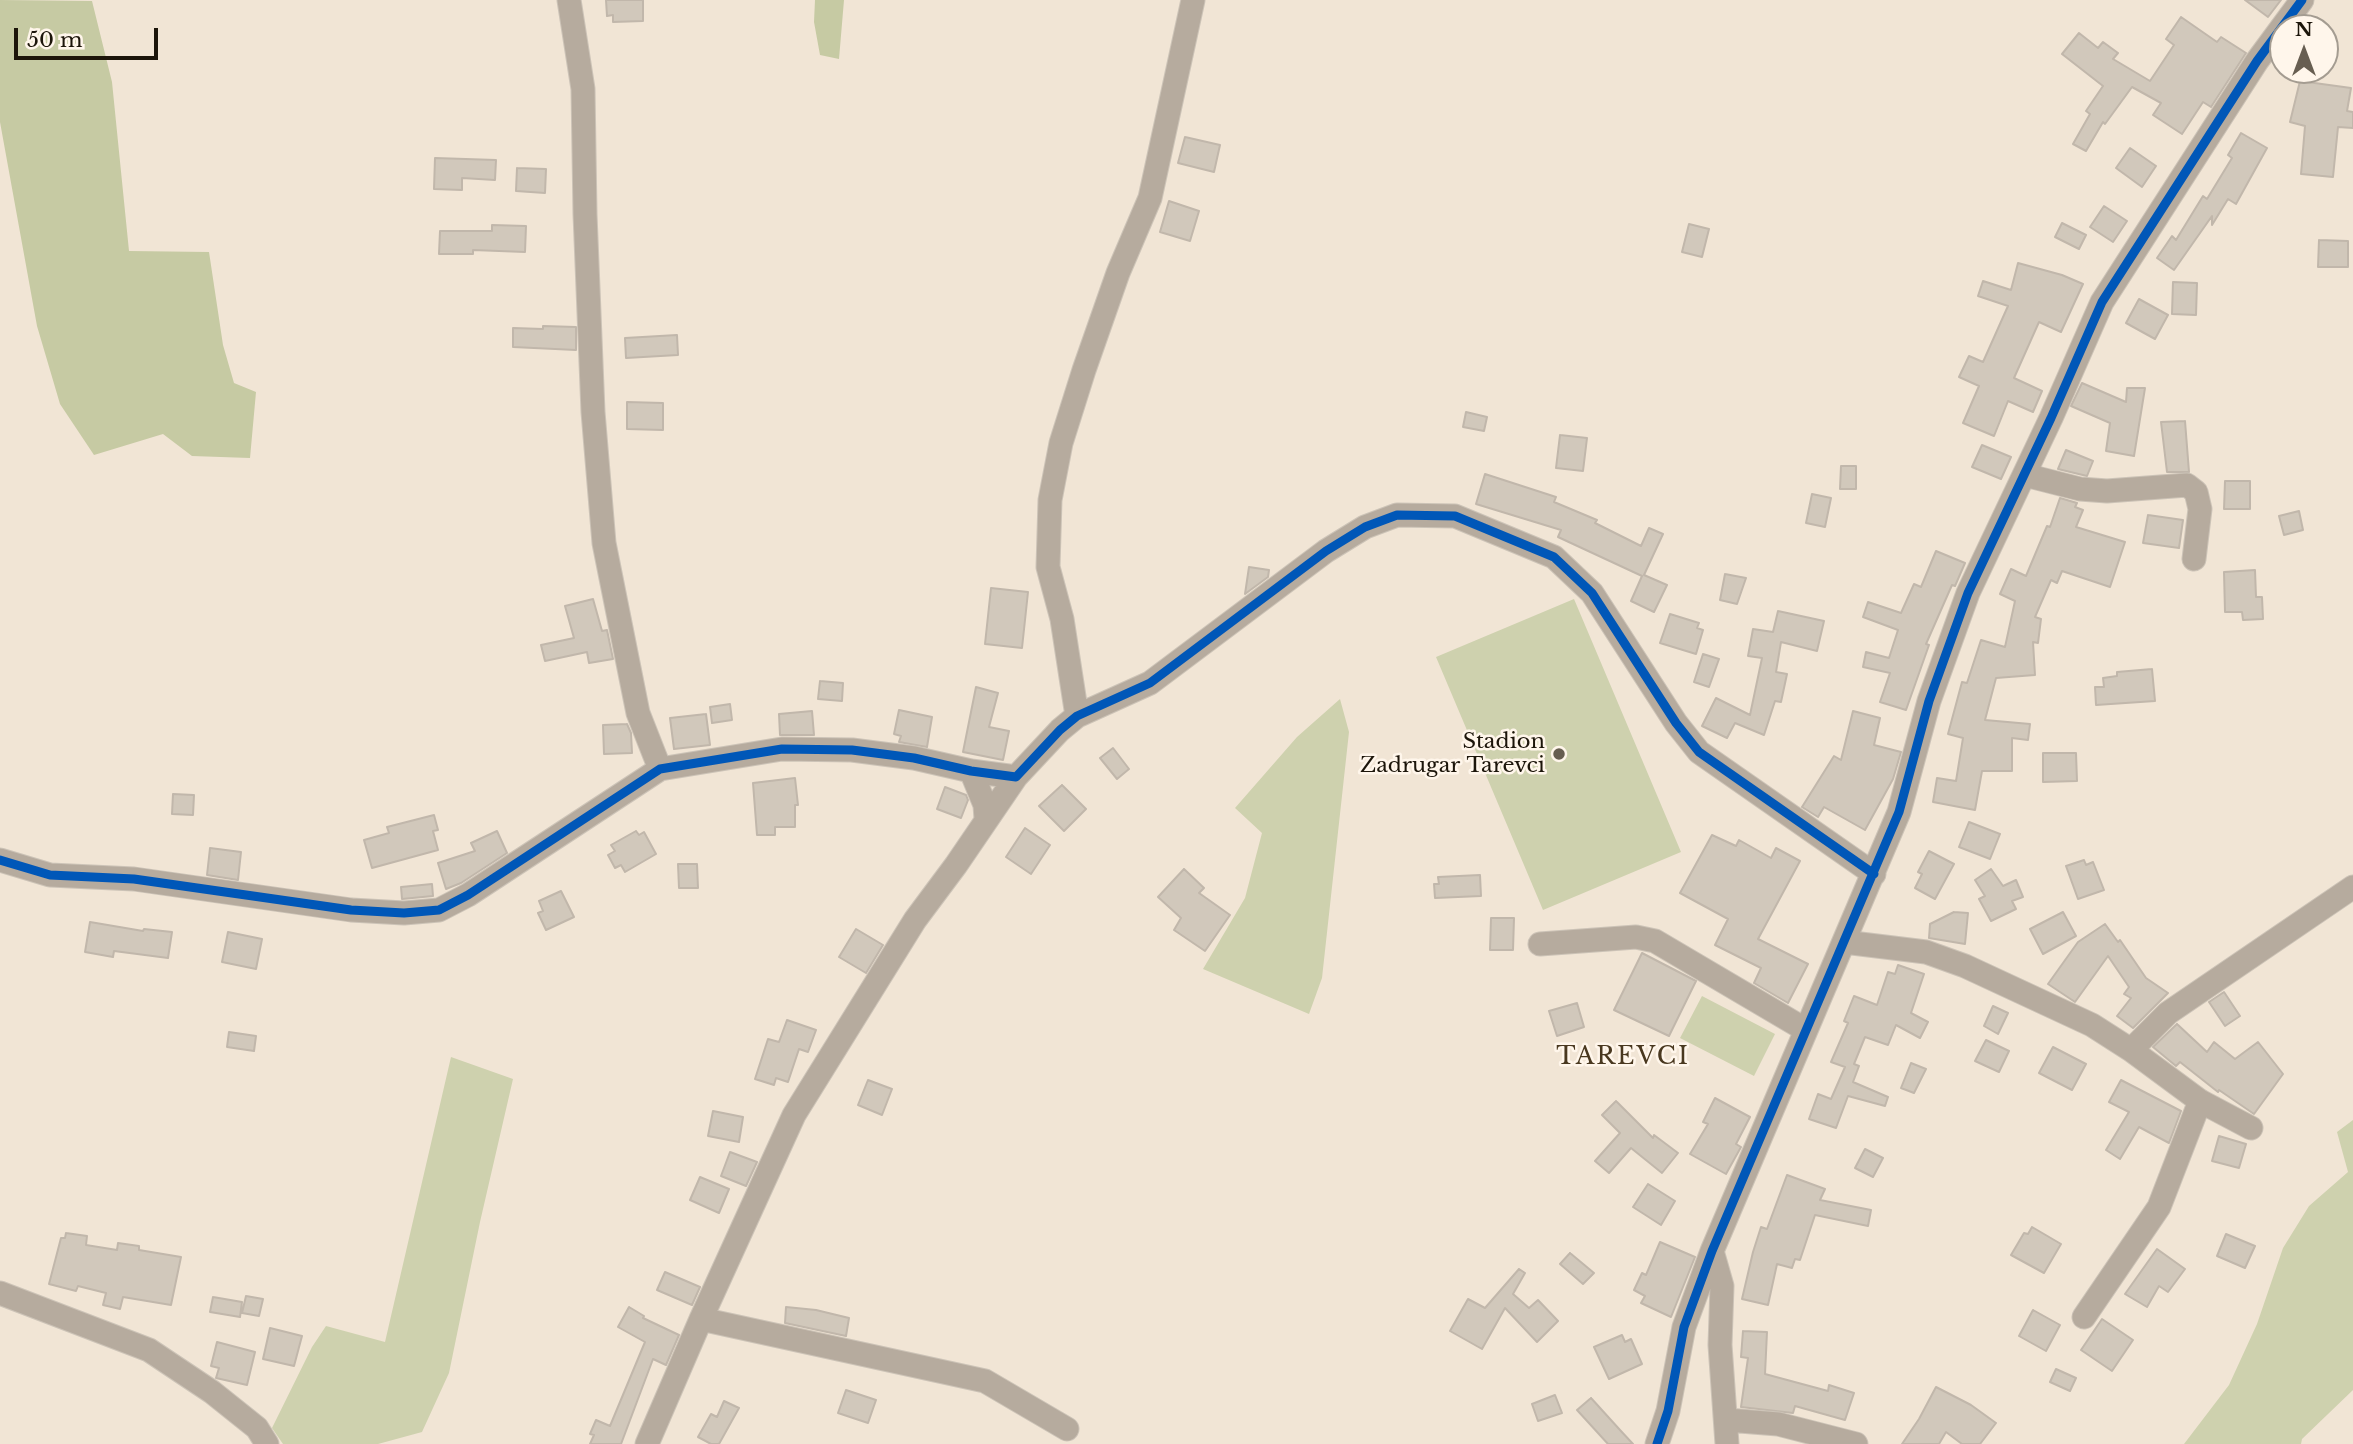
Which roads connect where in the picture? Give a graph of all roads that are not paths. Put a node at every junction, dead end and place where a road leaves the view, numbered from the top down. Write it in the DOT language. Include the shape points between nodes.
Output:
graph roads {
  1 [pos="569,0"];
  2 [pos="1193,0"];
  3 [pos="2302,0"];
  4 [pos="2025,475"];
  5 [pos="2194,559"];
  6 [pos="1077,716"];
  7 [pos="660,769"];
  8 [pos="971,771"];
  9 [pos="1016,777"];
  10 [pos="986,819"];
  11 [pos="0,860"];
  12 [pos="1874,874"];
  13 [pos="2353,887"];
  14 [pos="1844,942"];
  15 [pos="1541,944"];
  16 [pos="1806,1030"];
  17 [pos="2131,1050"];
  18 [pos="2200,1101"];
  19 [pos="2251,1128"];
  20 [pos="1712,1251"];
  21 [pos="0,1293"];
  22 [pos="2084,1317"];
  23 [pos="701,1320"];
  24 [pos="1727,1420"];
  25 [pos="1067,1429"];
  26 [pos="267,1444"];
  27 [pos="647,1444"];
  28 [pos="1657,1444"];
  29 [pos="1727,1444"];
  30 [pos="1856,1444"];
  1 -- 7 [label="street" via="583,89 593,412 604,543 638,713"];
  2 -- 6 [label="street" via="1150,198 1084,370 1061,443 1050,500 1048,567 1062,619"];
  3 -- 4 [label="street" via="2257,61 2102,302"];
  4 -- 5 [label="street" via="2107,491 2186,485 2196,492 2200,509"];
  4 -- 12 [label="street" via="1947,647 1899,812"];
  6 -- 9 [label="street"];
  6 -- 12 [label="street" via="1150,683 1365,527 1396,515 1455,516 1554,557 1592,593 1699,752"];
  7 -- 8 [label="street" via="782,749 852,750"];
  7 -- 11 [label="street" via="560,837 439,910 351,910 134,879 50,875"];
  8 -- 9 [label="street"];
  8 -- 10 [label="street"];
  9 -- 10 [label="street"];
  10 -- 23 [label="street" via="915,920 794,1115"];
  12 -- 14 [label="street"];
  13 -- 17 [label="street" via="2168,1013"];
  14 -- 16 [label="street"];
  14 -- 17 [label="street" via="1926,952 1965,966 2092,1025"];
  15 -- 16 [label="street" via="1636,937 1655,941"];
  16 -- 20 [label="street"];
  17 -- 18 [label="street"];
  18 -- 19 [label="street"];
  18 -- 22 [label="street" via="2160,1208"];
  20 -- 24 [label="street" via="1722,1286 1720,1345"];
  20 -- 28 [label="street" via="1684,1327"];
  21 -- 26 [label="street" via="149,1350 212,1392 257,1428"];
  23 -- 25 [label="street" via="985,1381"];
  23 -- 27 [label="street"];
  24 -- 29 [label="street"];
  24 -- 30 [label="street" via="1778,1424"];
}
